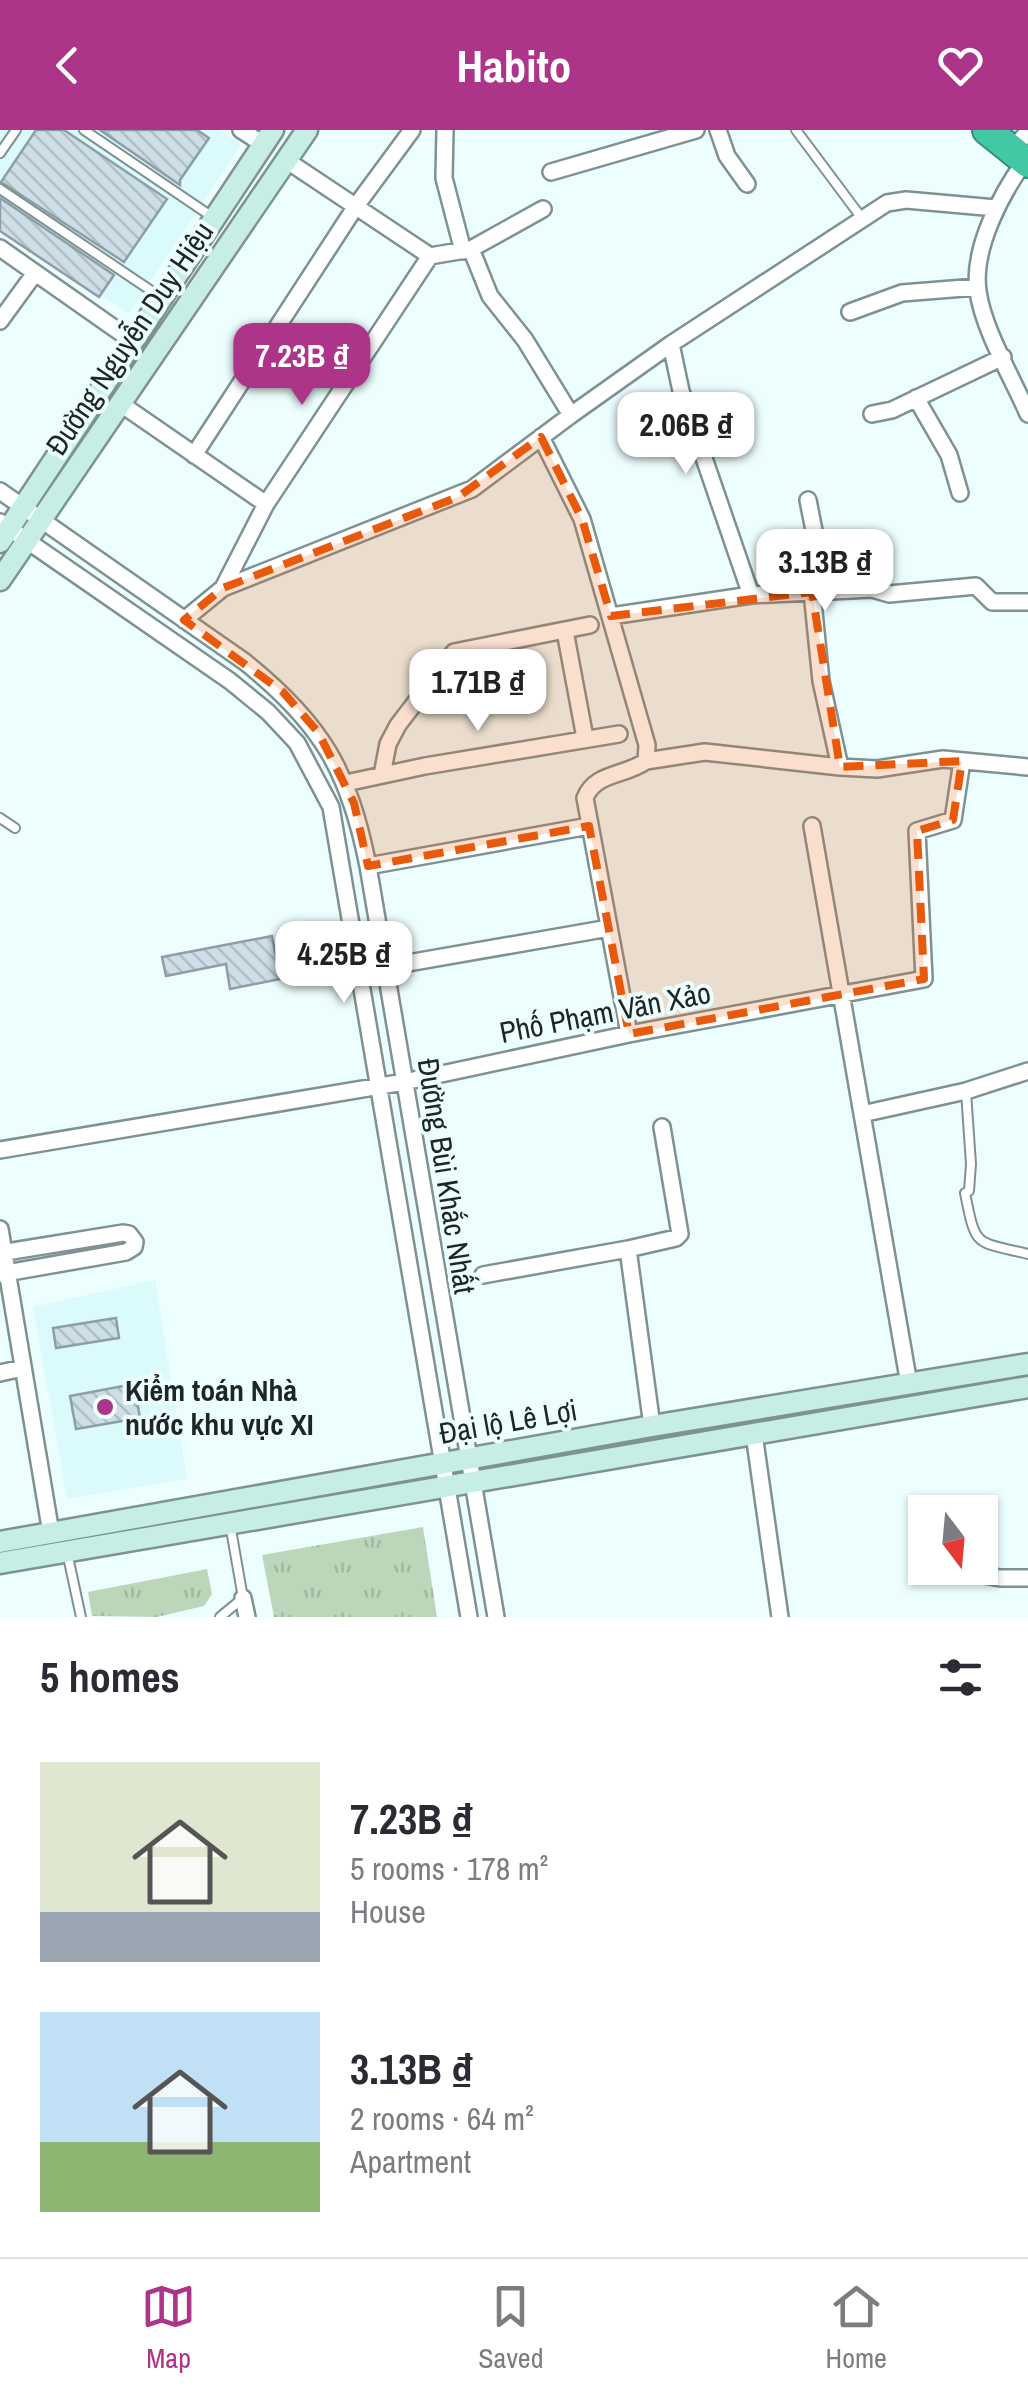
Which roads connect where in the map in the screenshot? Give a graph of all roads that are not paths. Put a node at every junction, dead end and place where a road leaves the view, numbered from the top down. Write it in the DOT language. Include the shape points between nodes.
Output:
graph roads {
  1 [pos="16,130"];
  2 [pos="84,130"];
  3 [pos="241,130"];
  4 [pos="307,130"];
  5 [pos="412,130"];
  6 [pos="445,130"];
  7 [pos="696,130"];
  8 [pos="718,130"];
  9 [pos="796,130"];
  10 [pos="987,130"];
  11 [pos="268,137"];
  12 [pos="1023,152"];
  13 [pos="0,153"];
  14 [pos="286,160"];
  15 [pos="551,172"];
  16 [pos="746,184"];
  17 [pos="0,189"];
  18 [pos="356,206"];
  19 [pos="996,208"];
  20 [pos="543,209"];
  21 [pos="861,217"];
  22 [pos="215,218"];
  23 [pos="0,248"];
  24 [pos="467,250"];
  25 [pos="430,256"];
  26 [pos="36,273"];
  27 [pos="977,287"];
  28 [pos="162,298"];
  29 [pos="850,312"];
  30 [pos="0,321"];
  31 [pos="134,342"];
  32 [pos="672,344"];
  33 [pos="1003,357"];
  34 [pos="916,398"];
  35 [pos="120,404"];
  36 [pos="571,414"];
  37 [pos="872,414"];
  38 [pos="1028,414"];
  39 [pos="541,437"];
  40 [pos="194,454"];
  41 [pos="0,491"];
  42 [pos="960,493"];
  43 [pos="808,500"];
  44 [pos="266,504"];
  45 [pos="33,514"];
  46 [pos="9,533"];
  47 [pos="0,580"];
  48 [pos="223,588"];
  49 [pos="817,592"];
  50 [pos="751,595"];
  51 [pos="1028,602"];
  52 [pos="611,616"];
  53 [pos="184,620"];
  54 [pos="590,626"];
  55 [pos="565,631"];
  56 [pos="619,734"];
  57 [pos="584,738"];
  58 [pos="646,761"];
  59 [pos="962,761"];
  60 [pos="1028,766"];
  61 [pos="840,768"];
  62 [pos="382,775"];
  63 [pos="346,783"];
  64 [pos="0,818"];
  65 [pos="590,826"];
  66 [pos="812,826"];
  67 [pos="15,828"];
  68 [pos="368,866"];
  69 [pos="609,928"];
  70 [pos="385,967"];
  71 [pos="842,994"];
  72 [pos="629,1034"];
  73 [pos="1028,1071"];
  74 [pos="404,1082"];
  75 [pos="380,1086"];
  76 [pos="966,1091"];
  77 [pos="862,1114"];
  78 [pos="662,1126"];
  79 [pos="0,1150"];
  80 [pos="0,1229"];
  81 [pos="628,1249"];
  82 [pos="2,1252"];
  83 [pos="1028,1254"];
  84 [pos="4,1274"];
  85 [pos="483,1276"];
  86 [pos="1028,1364"];
  87 [pos="24,1368"];
  88 [pos="0,1373"];
  89 [pos="909,1384"];
  90 [pos="1028,1387"];
  91 [pos="652,1426"];
  92 [pos="754,1434"];
  93 [pos="467,1460"];
  94 [pos="442,1464"];
  95 [pos="471,1483"];
  96 [pos="445,1487"];
  97 [pos="230,1524"];
  98 [pos="52,1533"];
  99 [pos="0,1542"];
  100 [pos="67,1552"];
  101 [pos="0,1564"];
  102 [pos="998,1578"];
  103 [pos="1028,1578"];
  104 [pos="243,1598"];
  105 [pos="81,1617"];
  106 [pos="220,1617"];
  107 [pos="247,1617"];
  108 [pos="468,1617"];
  109 [pos="496,1617"];
  110 [pos="780,1617"];
  1 -- 13 [label="lane"];
  2 -- 22 [label="lane"];
  3 -- 11 [label="street"];
  4 -- 14 [label="main road, Đường Nguyễn Duy Hiệu"];
  5 -- 18 [label="street"];
  6 -- 24 [label="street" via="444,178"];
  7 -- 15 [label="street"];
  8 -- 16 [label="street"];
  9 -- 21 [label="lane"];
  10 -- 12 [label="highway"];
  11 -- 14 [label="main road"];
  11 -- 22 [label="main road, Đường Nguyễn Duy Hiệu"];
  12 -- 19 [label="street"];
  14 -- 18 [label="street"];
  14 -- 35 [label="main road, Đường Nguyễn Duy Hiệu"];
  17 -- 28 [label="lane"];
  18 -- 25 [label="street"];
  18 -- 40 [label="street"];
  19 -- 21 [label="street" via="906,200"];
  19 -- 27 [label="street"];
  20 -- 24 [label="street"];
  21 -- 32 [label="street"];
  22 -- 28 [label="main road, Đường Nguyễn Duy Hiệu"];
  23 -- 26 [label="street"];
  24 -- 25 [label="street"];
  24 -- 36 [label="street" via="490,296"];
  25 -- 44 [label="street"];
  26 -- 30 [label="street"];
  26 -- 31 [label="street"];
  27 -- 29 [label="street" via="902,293"];
  27 -- 33 [label="street"];
  28 -- 31 [label="main road, Đường Nguyễn Duy Hiệu"];
  31 -- 45 [label="main road, Đường Nguyễn Duy Hiệu"];
  32 -- 36 [label="street"];
  32 -- 50 [label="street" via="681,390"];
  33 -- 34 [label="street"];
  33 -- 38 [label="street"];
  34 -- 37 [label="street"];
  34 -- 42 [label="street" via="949,454"];
  35 -- 40 [label="street"];
  35 -- 45 [label="main road, Đường Nguyễn Duy Hiệu"];
  36 -- 39 [label="street"];
  39 -- 48 [label="street" via="458,497"];
  39 -- 52 [label="street" via="582,519"];
  40 -- 44 [label="street"];
  41 -- 45 [label="street, Đường Bùi Khắc Nhất"];
  43 -- 49 [label="street" via="820,561"];
  44 -- 48 [label="street"];
  45 -- 46 [label="main road, Đường Nguyễn Duy Hiệu"];
  45 -- 53 [label="street, Đường Bùi Khắc Nhất"];
  46 -- 47 [label="main road, Đường Nguyễn Duy Hiệu"];
  46 -- 75 [label="street, Đường Bùi Khắc Nhất" via="230,681 297,743 331,807"];
  48 -- 53 [label="street"];
  49 -- 50 [label="street"];
  49 -- 51 [label="street" via="976,586 992,602"];
  49 -- 61 [label="street" via="821,682"];
  50 -- 52 [label="street"];
  52 -- 58 [label="street"];
  53 -- 63 [label="street, Đường Bùi Khắc Nhất" via="283,692 318,732"];
  54 -- 55 [label="street"];
  55 -- 57 [label="street"];
  55 -- 62 [label="street" via="454,652 398,726"];
  56 -- 57 [label="street"];
  57 -- 62 [label="street"];
  58 -- 61 [label="street" via="705,752"];
  58 -- 65 [label="street" via="590,786"];
  59 -- 60 [label="street"];
  59 -- 61 [label="street"];
  59 -- 71 [label="street, Phố Phạm Văn Xảo" via="953,820 917,832 924,979"];
  62 -- 63 [label="street"];
  63 -- 68 [label="street, Đường Bùi Khắc Nhất"];
  64 -- 67 [label="lane"];
  65 -- 68 [label="street"];
  65 -- 69 [label="street"];
  66 -- 71 [label="street"];
  68 -- 70 [label="street, Đường Bùi Khắc Nhất"];
  69 -- 70 [label="street"];
  69 -- 72 [label="street"];
  70 -- 74 [label="street, Đường Bùi Khắc Nhất"];
  71 -- 72 [label="street, Phố Phạm Văn Xảo"];
  71 -- 77 [label="street"];
  72 -- 74 [label="street, Phố Phạm Văn Xảo"];
  73 -- 76 [label="street"];
  74 -- 75 [label="street, Phố Phạm Văn Xảo"];
  74 -- 93 [label="street, Đường Bùi Khắc Nhất"];
  75 -- 79 [label="street, Phố Phạm Văn Xảo"];
  75 -- 94 [label="street, Đường Bùi Khắc Nhất"];
  76 -- 77 [label="street"];
  76 -- 83 [label="lane" via="971,1164 965,1192 973,1232 982,1243"];
  77 -- 89 [label="street"];
  78 -- 81 [label="street" via="680,1235"];
  80 -- 82 [label="street"];
  81 -- 85 [label="street"];
  81 -- 91 [label="street"];
  82 -- 84 [label="street"];
  82 -- 84 [label="street" via="123,1233 135,1242 126,1252"];
  84 -- 87 [label="street"];
  86 -- 89 [label="main road, Đại lộ Lê Lợi"];
  87 -- 88 [label="street"];
  87 -- 98 [label="street"];
  89 -- 91 [label="main road, Đại lộ Lê Lợi"];
  90 -- 92 [label="main road, Đại lộ Lê Lợi"];
  91 -- 93 [label="main road, Đại lộ Lê Lợi"];
  92 -- 95 [label="main road, Đại lộ Lê Lợi"];
  92 -- 110 [label="street"];
  93 -- 94 [label="main road, Đại lộ Lê Lợi"];
  93 -- 95 [label="street, Đường Bùi Khắc Nhất"];
  94 -- 96 [label="street, Đường Bùi Khắc Nhất"];
  94 -- 98 [label="main road, Đại lộ Lê Lợi"];
  95 -- 96 [label="main road, Đại lộ Lê Lợi"];
  95 -- 109 [label="street, Đường Bùi Khắc Nhất"];
  96 -- 97 [label="main road, Đại lộ Lê Lợi"];
  96 -- 108 [label="street, Đường Bùi Khắc Nhất"];
  97 -- 100 [label="main road, Đại lộ Lê Lợi"];
  97 -- 104 [label="lane"];
  98 -- 99 [label="main road, Đại lộ Lê Lợi"];
  100 -- 101 [label="main road, Đại lộ Lê Lợi"];
  100 -- 105 [label="lane"];
  102 -- 103 [label="street"];
  104 -- 106 [label="lane"];
  104 -- 107 [label="street"];
}
